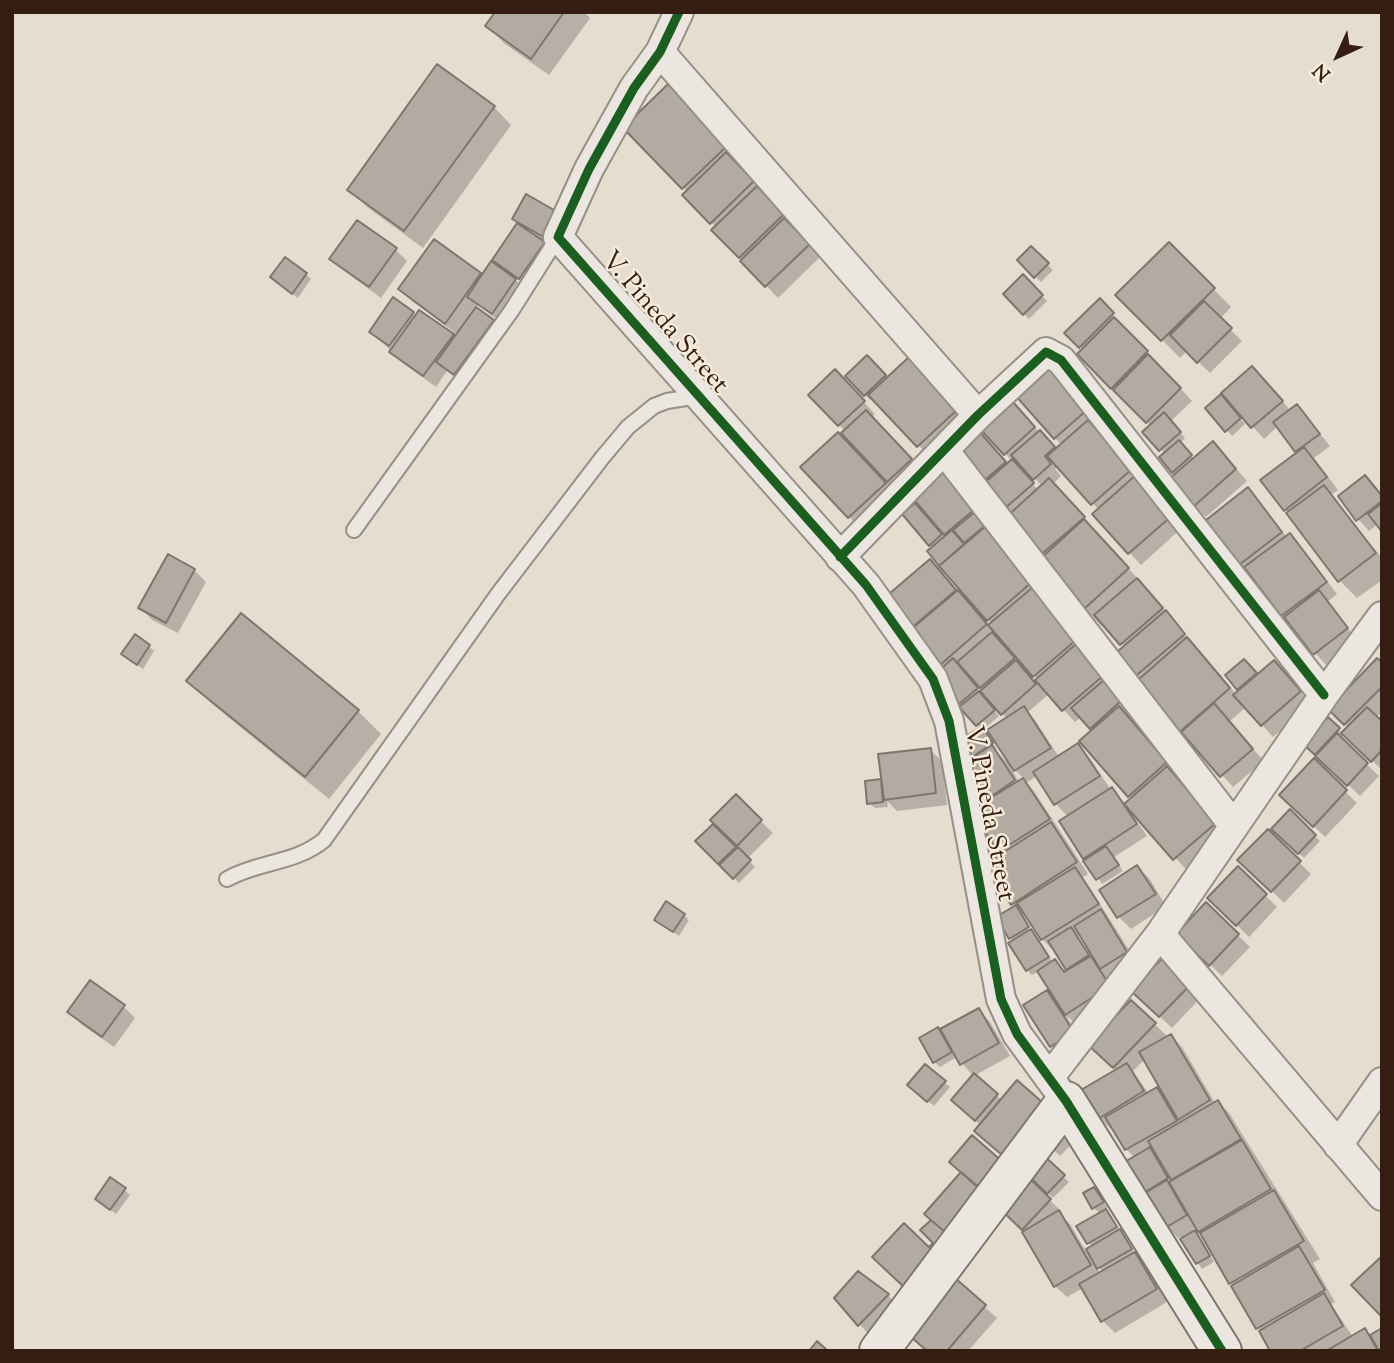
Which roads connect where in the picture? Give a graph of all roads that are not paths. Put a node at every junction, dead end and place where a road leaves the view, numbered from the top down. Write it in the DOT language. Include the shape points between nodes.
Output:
graph roads {
  1 [pos="679,12"];
  2 [pos="660,52"];
  3 [pos="558,237"];
  4 [pos="699,396"];
  5 [pos="978,415"];
  6 [pos="944,450"];
  7 [pos="354,530"];
  8 [pos="841,557"];
  9 [pos="1382,616"];
  10 [pos="1324,695"];
  11 [pos="1234,826"];
  12 [pos="227,879"];
  13 [pos="1160,934"];
  14 [pos="1382,1083"];
  15 [pos="1058,1089"];
  16 [pos="1338,1145"];
  17 [pos="1382,1196"];
  18 [pos="879,1351"];
  19 [pos="1222,1351"];
  1 -- 2 [label="street"];
  2 -- 3 [label="street" via="628,98"];
  2 -- 5 [label="street"];
  3 -- 4 [label="street, V. Pineda Street"];
  3 -- 7 [label="lane" via="512,310"];
  4 -- 8 [label="street, V. Pineda Street"];
  4 -- 12 [label="lane" via="654,406 602,458 498,594 324,840 300,856"];
  5 -- 6 [label="street"];
  5 -- 10 [label="street" via="1045,352 1061,360"];
  6 -- 8 [label="street"];
  6 -- 11 [label="street"];
  8 -- 15 [label="street, V. Pineda Street" via="933,680 949,721 1001,999 1017,1034"];
  9 -- 10 [label="street"];
  10 -- 11 [label="street"];
  11 -- 13 [label="street"];
  13 -- 15 [label="street"];
  13 -- 16 [label="street"];
  14 -- 16 [label="street"];
  15 -- 18 [label="street"];
  15 -- 19 [label="street, V. Pineda Street"];
  16 -- 17 [label="street"];
}
